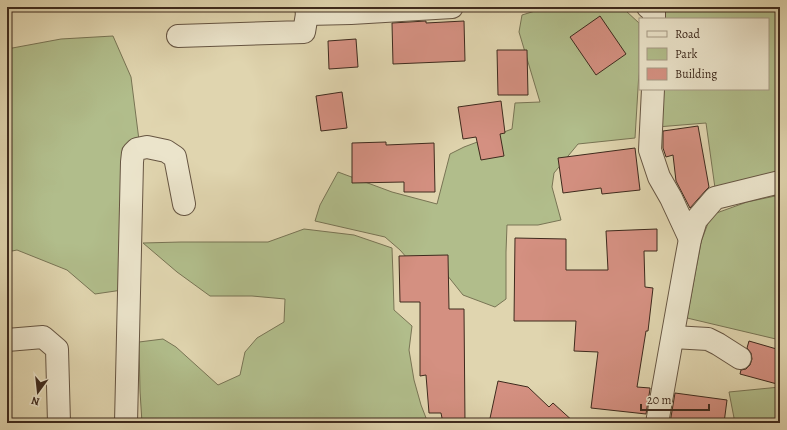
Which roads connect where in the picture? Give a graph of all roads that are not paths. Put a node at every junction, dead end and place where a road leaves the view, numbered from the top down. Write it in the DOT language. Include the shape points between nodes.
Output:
graph roads {
  1 [pos="452,7"];
  2 [pos="648,7"];
  3 [pos="307,10"];
  4 [pos="351,10"];
  5 [pos="654,18"];
  6 [pos="178,36"];
  7 [pos="653,90"];
  8 [pos="780,182"];
  9 [pos="184,204"];
  10 [pos="690,239"];
  11 [pos="672,337"];
  12 [pos="7,340"];
  13 [pos="740,358"];
  14 [pos="59,423"];
  15 [pos="126,423"];
  16 [pos="657,423"];
  1 -- 4 [label="street"];
  2 -- 5 [label="street" via="654,12"];
  3 -- 4 [label="street"];
  3 -- 6 [label="street" via="304,32"];
  7 -- 10 [label="street" via="650,150 659,177"];
  8 -- 10 [label="street" via="715,198 696,220"];
  9 -- 15 [label="street" via="175,157 166,151 147,147 137,149 133,153 132,162"];
  10 -- 11 [label="street"];
  11 -- 13 [label="street" via="708,339"];
  11 -- 16 [label="street"];
  12 -- 14 [label="street" via="43,337 57,349"];
}
